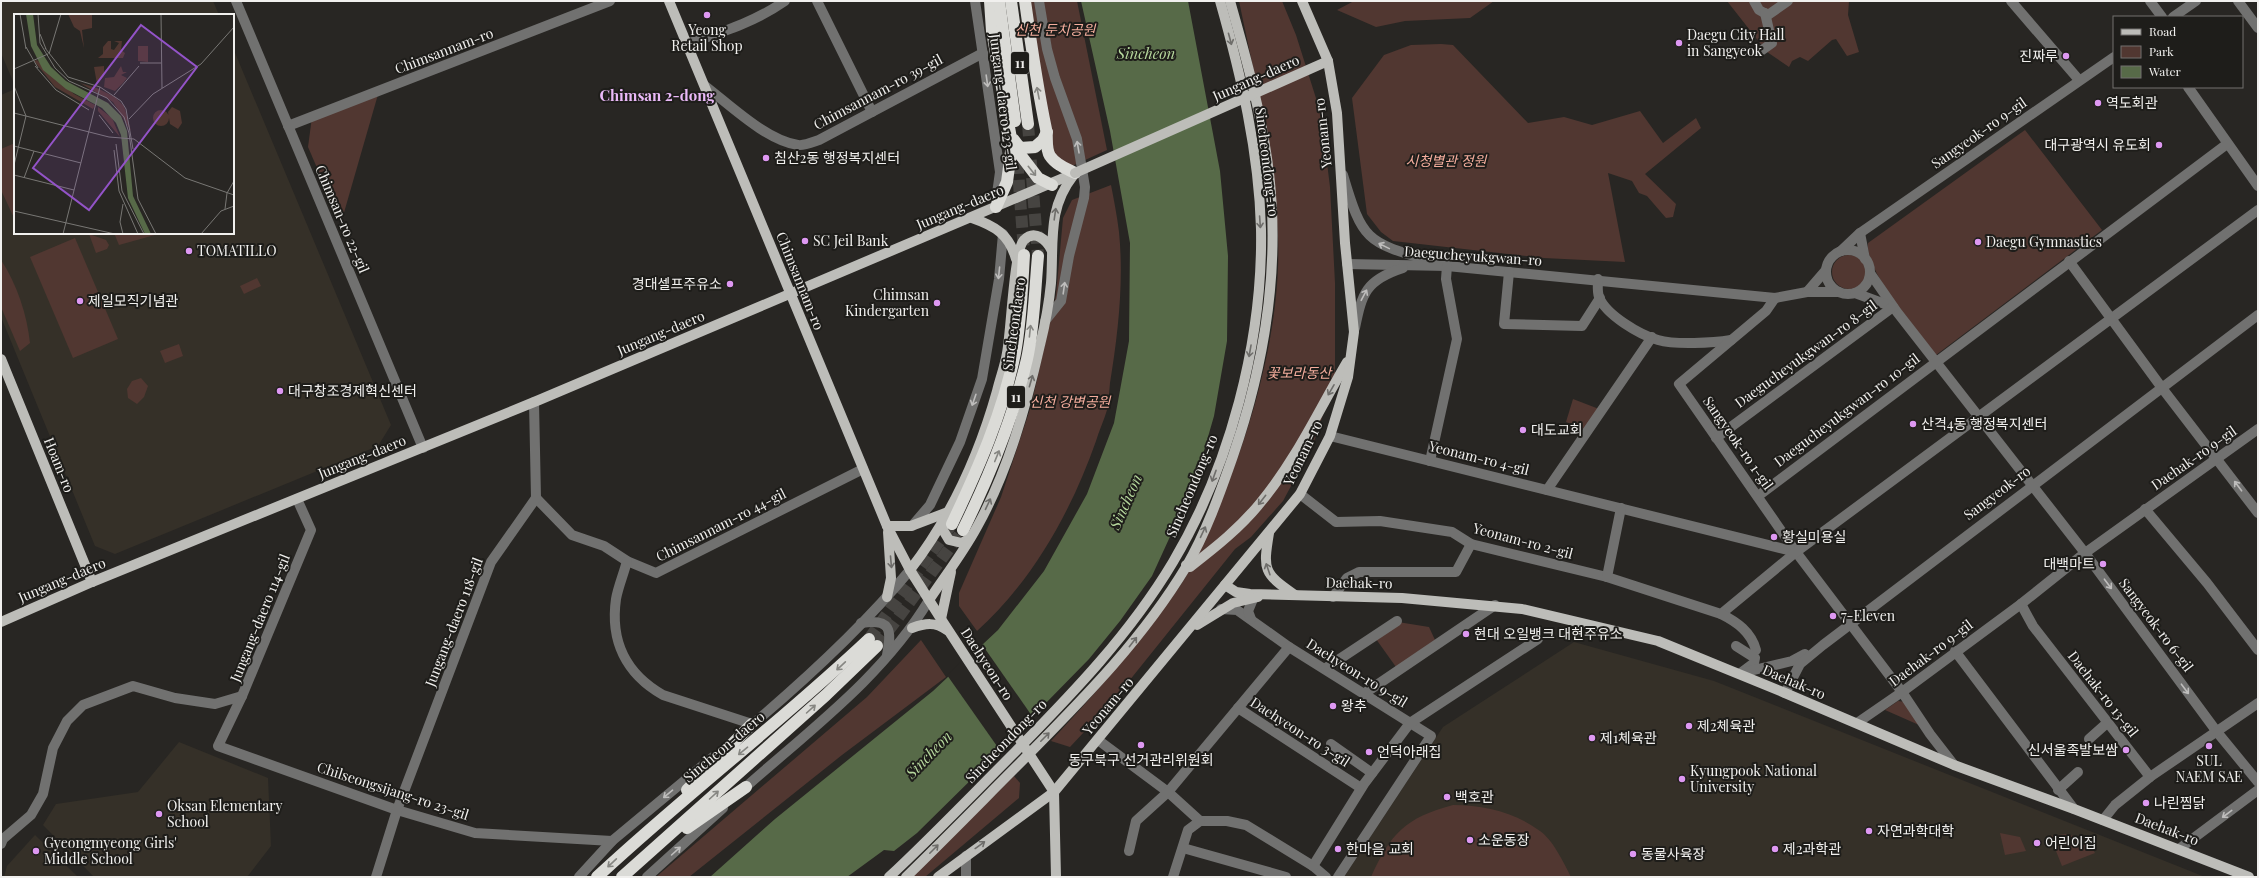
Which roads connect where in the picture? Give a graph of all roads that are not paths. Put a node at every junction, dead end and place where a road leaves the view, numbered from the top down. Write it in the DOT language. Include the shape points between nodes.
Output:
graph roads {
  1 [pos="236,1"];
  2 [pos="610,1"];
  3 [pos="669,1"];
  4 [pos="785,1"];
  5 [pos="817,1"];
  6 [pos="975,1"];
  7 [pos="990,1"];
  8 [pos="999,1"];
  9 [pos="1011,1"];
  10 [pos="1025,1"];
  11 [pos="1039,1"];
  12 [pos="1220,1"];
  13 [pos="1230,1"];
  14 [pos="1302,1"];
  15 [pos="1754,1"];
  16 [pos="1788,1"];
  17 [pos="2011,1"];
  18 [pos="2150,1"];
  19 [pos="2196,1"];
  20 [pos="2238,1"];
  21 [pos="1765,13"];
  22 [pos="2161,16"];
  23 [pos="2174,16"];
  24 [pos="2258,28"];
  25 [pos="687,44"];
  26 [pos="983,53"];
  27 [pos="1758,53"];
  28 [pos="2113,58"];
  29 [pos="1328,61"];
  30 [pos="2079,80"];
  31 [pos="705,86"];
  32 [pos="2189,88"];
  33 [pos="872,112"];
  34 [pos="1028,124"];
  35 [pos="288,126"];
  36 [pos="1047,132"];
  37 [pos="1012,134"];
  38 [pos="2227,144"];
  39 [pos="1341,169"];
  40 [pos="1075,173"];
  41 [pos="1052,184"];
  42 [pos="2258,186"];
  43 [pos="996,207"];
  44 [pos="2258,210"];
  45 [pos="972,218"];
  46 [pos="1860,233"];
  47 [pos="1003,234"];
  48 [pos="1842,251"];
  49 [pos="1052,252"];
  50 [pos="1038,256"];
  51 [pos="1020,258"];
  52 [pos="1865,258"];
  53 [pos="2069,261"];
  54 [pos="1347,264"];
  55 [pos="1411,265"];
  56 [pos="1448,266"];
  57 [pos="1826,270"];
  58 [pos="1509,272"];
  59 [pos="1870,273"];
  60 [pos="1598,279"];
  61 [pos="1807,292"];
  62 [pos="1839,292"];
  63 [pos="1855,293"];
  64 [pos="790,294"];
  65 [pos="1600,298"];
  66 [pos="1775,298"];
  67 [pos="1895,310"];
  68 [pos="2258,315"];
  69 [pos="2111,319"];
  70 [pos="1046,321"];
  71 [pos="1354,332"];
  72 [pos="1652,337"];
  73 [pos="1731,340"];
  74 [pos="1350,357"];
  75 [pos="1,359"];
  76 [pos="1935,361"];
  77 [pos="2162,388"];
  78 [pos="534,402"];
  79 [pos="1979,418"];
  80 [pos="2258,429"];
  81 [pos="1330,436"];
  82 [pos="1716,438"];
  83 [pos="423,448"];
  84 [pos="2218,460"];
  85 [pos="1430,461"];
  86 [pos="863,469"];
  87 [pos="2031,485"];
  88 [pos="1547,490"];
  89 [pos="1300,494"];
  90 [pos="1758,496"];
  91 [pos="536,498"];
  92 [pos="297,499"];
  93 [pos="1622,508"];
  94 [pos="2145,509"];
  95 [pos="948,512"];
  96 [pos="2258,513"];
  97 [pos="952,524"];
  98 [pos="887,526"];
  99 [pos="912,526"];
  100 [pos="1269,532"];
  101 [pos="967,534"];
  102 [pos="1471,544"];
  103 [pos="1796,552"];
  104 [pos="2085,553"];
  105 [pos="627,561"];
  106 [pos="1174,561"];
  107 [pos="1186,566"];
  108 [pos="952,568"];
  109 [pos="910,570"];
  110 [pos="1607,577"];
  111 [pos="92,582"];
  112 [pos="1225,585"];
  113 [pos="1266,595"];
  114 [pos="1295,595"];
  115 [pos="887,597"];
  116 [pos="1333,597"];
  117 [pos="1253,599"];
  118 [pos="929,600"];
  119 [pos="2021,604"];
  120 [pos="1495,606"];
  121 [pos="1221,609"];
  122 [pos="1721,614"];
  123 [pos="1250,619"];
  124 [pos="937,621"];
  125 [pos="1397,621"];
  126 [pos="1,622"];
  127 [pos="861,623"];
  128 [pos="1850,623"];
  129 [pos="912,628"];
  130 [pos="1188,630"];
  131 [pos="1538,638"];
  132 [pos="1823,645"];
  133 [pos="1736,646"];
  134 [pos="1289,647"];
  135 [pos="1756,650"];
  136 [pos="2258,650"];
  137 [pos="1955,651"];
  138 [pos="887,655"];
  139 [pos="1326,668"];
  140 [pos="1741,674"];
  141 [pos="1902,692"];
  142 [pos="1365,693"];
  143 [pos="1785,693"];
  144 [pos="242,696"];
  145 [pos="2258,703"];
  146 [pos="1238,708"];
  147 [pos="1410,723"];
  148 [pos="1857,723"];
  149 [pos="2107,723"];
  150 [pos="752,724"];
  151 [pos="2217,732"];
  152 [pos="2089,739"];
  153 [pos="1098,740"];
  154 [pos="1331,744"];
  155 [pos="218,746"];
  156 [pos="1954,765"];
  157 [pos="2078,772"];
  158 [pos="1372,773"];
  159 [pos="2150,778"];
  160 [pos="2258,782"];
  161 [pos="746,787"];
  162 [pos="1362,788"];
  163 [pos="2058,790"];
  164 [pos="2258,790"];
  165 [pos="1054,792"];
  166 [pos="1168,792"];
  167 [pos="2074,809"];
  168 [pos="397,810"];
  169 [pos="2103,820"];
  170 [pos="1200,821"];
  171 [pos="612,841"];
  172 [pos="1,844"];
  173 [pos="1183,848"];
  174 [pos="627,849"];
  175 [pos="2179,849"];
  176 [pos="1129,851"];
  177 [pos="966,856"];
  178 [pos="643,858"];
  179 [pos="1313,866"];
  180 [pos="1250,872"];
  181 [pos="376,877"];
  182 [pos="579,877"];
  183 [pos="597,877"];
  184 [pos="622,877"];
  185 [pos="647,877"];
  186 [pos="889,877"];
  187 [pos="906,877"];
  188 [pos="938,877"];
  189 [pos="966,877"];
  190 [pos="1056,877"];
  191 [pos="1173,877"];
  192 [pos="1286,877"];
  193 [pos="1326,877"];
  194 [pos="1338,877"];
  195 [pos="2249,877"];
  1 -- 35 [label="street, Chimsan-ro 22-gil"];
  2 -- 35 [label="street, Chimsannam-ro"];
  3 -- 25 [label="main road, Chimsannam-ro"];
  4 -- 25 [label="street" via="743,25"];
  5 -- 33 [label="street"];
  6 -- 26 [label="street, Jungang-daero 123-gil"];
  7 -- 37 [label="highway" via="992,31"];
  8 -- 37 [label="highway, 11"];
  9 -- 34 [label="highway, 11"];
  36 -- 10 [label="highway, one-way"];
  70 -- 11 [label="street, one-way" via="1061,302 1085,187 1077,139 1047,49"];
  12 -- 106 [label="main road, Sincheondong-ro, one-way" via="1242,87 1257,176 1261,229 1260,277 1243,385 1230,430 1212,481"];
  107 -- 13 [label="main road, Sincheondong-ro, one-way" via="1223,484 1248,411 1264,338 1269,298 1272,251 1269,173 1260,123"];
  14 -- 29 [label="main road, Yeonam-ro"];
  15 -- 21 [label="street" via="1759,10"];
  16 -- 21 [label="street" via="1768,15"];
  17 -- 30 [label="street"];
  18 -- 22 [label="street"];
  19 -- 23 [label="street"];
  20 -- 24 [label="street"];
  21 -- 27 [label="street" via="1772,43"];
  25 -- 31 [label="main road, Chimsannam-ro"];
  26 -- 33 [label="street, Chimsannam-ro 39-gil"];
  26 -- 43 [label="street, Jungang-daero 123-gil, one-way" via="1000,172"];
  28 -- 30 [label="street, Sangyeok-ro 9-gil"];
  29 -- 39 [label="main road, Yeonam-ro" via="1337,113"];
  29 -- 40 [label="main road, Jungang-daero, bridge"];
  30 -- 46 [label="street, Sangyeok-ro 9-gil"];
  31 -- 33 [label="street, Chimsannam-ro 39-gil" via="760,128 781,140 799,145 819,140"];
  31 -- 64 [label="main road, Chimsannam-ro"];
  32 -- 38 [label="street"];
  35 -- 83 [label="street, Chimsan-ro 22-gil"];
  36 -- 37 [label="highway" via="1035,147 1025,149 1020,148"];
  36 -- 40 [label="highway" via="1050,156 1057,164"];
  37 -- 41 [label="highway, one-way" via="1038,178"];
  37 -- 43 [label="highway" via="1006,182"];
  38 -- 42 [label="street"];
  38 -- 53 [label="street, Daegucheyukgwan-ro 10-gil"];
  39 -- 54 [label="main road, Yeonam-ro"];
  56 -- 39 [label="street, one-way" via="1390,249 1371,238 1355,215"];
  40 -- 41 [label="main road, Jungang-daero"];
  49 -- 40 [label="main road, one-way" via="1056,205 1064,187"];
  41 -- 43 [label="main road, Jungang-daero"];
  43 -- 45 [label="main road, Jungang-daero"];
  44 -- 69 [label="street"];
  45 -- 47 [label="main road"];
  45 -- 64 [label="main road, Jungang-daero"];
  46 -- 48 [label="street, Sangyeok-ro 9-gil"];
  46 -- 52 [label="street"];
  47 -- 51 [label="main road"];
  47 -- 99 [label="street, one-way" via="999,279 982,379 960,442 930,505"];
  48 -- 52 [label="street" via="1854,251"];
  48 -- 57 [label="street" via="1831,258"];
  49 -- 51 [label="main road" via="1048,242 1042,237 1028,237 1020,244"];
  49 -- 70 [label="main road"];
  101 -- 50 [label="highway, Sincheondaero / 11, one-way" via="1006,434 1027,358"];
  51 -- 95 [label="main road" via="1005,362 985,432"];
  51 -- 97 [label="highway, Sincheondaero / 11" via="1020,314 1015,353 995,425"];
  52 -- 59 [label="street"];
  53 -- 69 [label="street"];
  53 -- 76 [label="street, Daegucheyukgwan-ro 10-gil"];
  54 -- 55 [label="street, Daegucheyukgwan-ro"];
  54 -- 71 [label="main road, Yeonam-ro"];
  55 -- 56 [label="street, Daegucheyukgwan-ro"];
  71 -- 55 [label="street, one-way" via="1360,302 1366,290 1381,277"];
  56 -- 58 [label="street, Daegucheyukgwan-ro"];
  56 -- 85 [label="street" via="1446,279 1458,339"];
  57 -- 61 [label="street"];
  57 -- 62 [label="street" via="1829,283"];
  58 -- 60 [label="street, Daegucheyukgwan-ro"];
  58 -- 65 [label="street" via="1504,324 1582,326"];
  59 -- 63 [label="street" via="1866,286"];
  59 -- 67 [label="street"];
  60 -- 65 [label="street"];
  60 -- 66 [label="street, Daegucheyukgwan-ro"];
  61 -- 62 [label="street, Daegucheyukgwan-ro"];
  61 -- 66 [label="street, Daegucheyukgwan-ro"];
  62 -- 63 [label="street"];
  63 -- 67 [label="street"];
  64 -- 78 [label="main road, Jungang-daero"];
  64 -- 86 [label="main road, Chimsannam-ro"];
  65 -- 72 [label="street" via="1605,307 1626,324"];
  66 -- 73 [label="street, Sangyeok-ro 1-gil" via="1766,311"];
  67 -- 76 [label="street"];
  67 -- 82 [label="street, Daegucheyukgwan-ro 8-gil"];
  68 -- 77 [label="street, Sangyeok-ro"];
  69 -- 77 [label="street"];
  69 -- 79 [label="street"];
  101 -- 70 [label="main road, one-way" via="1009,456 1034,374"];
  71 -- 74 [label="main road, Yeonam-ro"];
  72 -- 73 [label="street" via="1658,340 1687,342"];
  72 -- 88 [label="street"];
  73 -- 82 [label="street, Sangyeok-ro 1-gil" via="1679,384"];
  74 -- 81 [label="main road, Yeonam-ro" via="1348,377"];
  74 -- 107 [label="main road, one-way" via="1290,461 1262,502 1227,539 1190,567"];
  75 -- 111 [label="main road, Hoam-ro"];
  76 -- 79 [label="street"];
  76 -- 90 [label="street, Daegucheyukgwan-ro 10-gil"];
  77 -- 84 [label="street"];
  77 -- 87 [label="street, Sangyeok-ro"];
  78 -- 83 [label="main road, Jungang-daero"];
  78 -- 91 [label="street"];
  79 -- 87 [label="street"];
  79 -- 103 [label="street"];
  80 -- 84 [label="street, Daehak-ro 9-gil"];
  81 -- 85 [label="street, Yeonam-ro 4-gil"];
  81 -- 89 [label="main road, Yeonam-ro"];
  82 -- 90 [label="street, Sangyeok-ro 1-gil"];
  83 -- 92 [label="main road, Jungang-daero"];
  84 -- 94 [label="street, Daehak-ro 9-gil"];
  96 -- 84 [label="street, one-way"];
  85 -- 88 [label="street, Yeonam-ro 4-gil"];
  86 -- 98 [label="main road, Chimsannam-ro"];
  86 -- 105 [label="street, Chimsannam-ro 44-gil" via="656,573"];
  87 -- 104 [label="street, Sangyeok-ro 6-gil"];
  87 -- 128 [label="street, Sangyeok-ro"];
  88 -- 93 [label="street, Yeonam-ro 4-gil"];
  89 -- 100 [label="main road, Yeonam-ro"];
  89 -- 102 [label="street, Yeonam-ro 2-gil" via="1336,522 1380,521 1452,532"];
  90 -- 103 [label="street, Sangyeok-ro 1-gil"];
  91 -- 105 [label="street, Chimsannam-ro 44-gil" via="572,535 604,546"];
  91 -- 168 [label="street, Jungang-daero 118-gil" via="490,562"];
  92 -- 111 [label="main road, Jungang-daero"];
  92 -- 144 [label="street, Jungang-daero 114-gil" via="311,530"];
  93 -- 103 [label="street, Yeonam-ro 4-gil"];
  93 -- 110 [label="street"];
  94 -- 104 [label="street, Daehak-ro 9-gil"];
  94 -- 136 [label="street, Daehak-ro 9-gil" via="2207,583"];
  95 -- 99 [label="main road"];
  95 -- 101 [label="main road" via="943,530 949,540 962,543"];
  95 -- 109 [label="main road"];
  98 -- 99 [label="main road"];
  98 -- 109 [label="main road, Chimsannam-ro"];
  98 -- 115 [label="main road, one-way" via="891,578"];
  100 -- 112 [label="main road, Yeonam-ro"];
  114 -- 100 [label="main road, one-way" via="1268,573 1265,559"];
  101 -- 108 [label="main road"];
  102 -- 110 [label="street, Yeonam-ro 2-gil"];
  102 -- 116 [label="street" via="1456,572 1359,572 1347,578"];
  103 -- 122 [label="street"];
  103 -- 128 [label="street, Sangyeok-ro 1-gil"];
  104 -- 119 [label="street, Daehak-ro 9-gil"];
  104 -- 151 [label="street, Sangyeok-ro 6-gil, one-way"];
  105 -- 150 [label="street" via="616,599 615,634 632,670 653,690 663,695"];
  106 -- 107 [label="main road"];
  106 -- 186 [label="main road, Sincheondong-ro" via="1150,598 1096,668"];
  187 -- 107 [label="main road, Sincheondong-ro, one-way" via="1106,674 1153,616"];
  108 -- 118 [label="main road"];
  108 -- 124 [label="main road"];
  109 -- 115 [label="street"];
  109 -- 118 [label="main road, Chimsannam-ro"];
  110 -- 122 [label="street, Yeonam-ro 2-gil"];
  111 -- 126 [label="main road, Jungang-daero"];
  112 -- 113 [label="main road, Daehak-ro" via="1236,592"];
  112 -- 130 [label="main road, Yeonam-ro"];
  113 -- 114 [label="main road, Daehak-ro"];
  113 -- 117 [label="main road"];
  114 -- 116 [label="main road, Daehak-ro"];
  115 -- 127 [label="street"];
  116 -- 120 [label="main road, Daehak-ro" via="1422,599"];
  117 -- 121 [label="main road" via="1233,603"];
  117 -- 123 [label="street" via="1248,611"];
  118 -- 124 [label="main road, Daehyeon-ro"];
  118 -- 129 [label="street"];
  119 -- 137 [label="street, Daehak-ro 9-gil"];
  119 -- 149 [label="street, Daehak-ro 13-gil" via="2033,626"];
  120 -- 140 [label="main road, Daehak-ro" via="1551,614 1658,641"];
  120 -- 142 [label="street"];
  121 -- 123 [label="street, Daehyeon-ro 9-gil" via="1237,610"];
  121 -- 130 [label="main road"];
  122 -- 135 [label="street, Yeonam-ro 2-gil" via="1735,621 1747,632"];
  123 -- 134 [label="street, Daehyeon-ro 9-gil"];
  124 -- 129 [label="main road"];
  124 -- 165 [label="main road, Daehyeon-ro, bridge" via="948,631"];
  125 -- 139 [label="street"];
  127 -- 138 [label="street" via="875,621 886,626 891,636"];
  127 -- 150 [label="street" via="790,692"];
  128 -- 132 [label="street, Sangyeok-ro"];
  128 -- 141 [label="street"];
  129 -- 138 [label="street"];
  130 -- 153 [label="main road, Yeonam-ro"];
  131 -- 147 [label="street"];
  132 -- 140 [label="street" via="1792,661"];
  132 -- 143 [label="street, Sangyeok-ro" via="1800,664"];
  133 -- 140 [label="street" via="1755,658 1754,663"];
  134 -- 139 [label="street, Daehyeon-ro 9-gil"];
  134 -- 146 [label="street, Daehyeon-ro 9-gil"];
  137 -- 141 [label="street, Daehak-ro 9-gil"];
  137 -- 163 [label="street, Daehak-ro"];
  138 -- 161 [label="street" via="834,712"];
  139 -- 142 [label="street, Daehyeon-ro 9-gil"];
  140 -- 143 [label="main road, Daehak-ro"];
  141 -- 148 [label="street, Daehak-ro 9-gil"];
  141 -- 156 [label="street"];
  142 -- 147 [label="street, Daehyeon-ro 9-gil"];
  143 -- 148 [label="main road, Daehak-ro"];
  144 -- 155 [label="street, Jungang-daero 114-gil"];
  144 -- 172 [label="street" via="215,704 175,698 133,686 83,705 67,721 53,748 43,794 31,815 3,839"];
  145 -- 151 [label="street"];
  146 -- 162 [label="street, Daehyeon-ro 3-gil"];
  146 -- 166 [label="street, Daehyeon-ro 3-gil"];
  147 -- 158 [label="street, Daehyeon-ro 9-gil"];
  147 -- 194 [label="street, Daehyeon-ro 9-gil" via="1431,736"];
  148 -- 156 [label="main road, Daehak-ro"];
  149 -- 152 [label="street"];
  149 -- 159 [label="street, Daehak-ro 13-gil"];
  150 -- 171 [label="street, one-way"];
  150 -- 174 [label="highway"];
  151 -- 159 [label="street"];
  151 -- 160 [label="street, Sangyeok-ro 6-gil"];
  153 -- 165 [label="main road, Yeonam-ro"];
  153 -- 166 [label="street"];
  154 -- 158 [label="street"];
  155 -- 168 [label="street, Chilseongsijang-ro 23-gil"];
  156 -- 167 [label="main road, Daehak-ro"];
  157 -- 163 [label="street"];
  158 -- 162 [label="street, Daehyeon-ro 9-gil"];
  159 -- 169 [label="street" via="2115,805"];
  161 -- 178 [label="highway"];
  185 -- 161 [label="street, one-way"];
  162 -- 179 [label="street"];
  163 -- 167 [label="street, Daehak-ro"];
  164 -- 175 [label="street, one-way"];
  177 -- 165 [label="main road, Yeonam-ro, one-way"];
  165 -- 190 [label="main road"];
  166 -- 170 [label="street"];
  166 -- 176 [label="street, Daehyeon-ro 3-gil" via="1136,821"];
  167 -- 169 [label="main road, Daehak-ro"];
  168 -- 171 [label="street, Chilseongsijang-ro 23-gil" via="476,833"];
  168 -- 181 [label="street, Jungang-daero 118-gil"];
  169 -- 175 [label="main road, Daehak-ro"];
  170 -- 173 [label="street" via="1188,830"];
  170 -- 179 [label="street" via="1227,821 1246,825"];
  171 -- 182 [label="street"];
  173 -- 180 [label="street"];
  173 -- 191 [label="street"];
  178 -- 174 [label="highway, Sincheon-daero, one-way" via="826,696 873,642"];
  174 -- 183 [label="highway, Sincheon-daero, one-way"];
  175 -- 195 [label="main road, Daehak-ro"];
  177 -- 188 [label="main road, Yeonam-ro"];
  177 -- 189 [label="street"];
  178 -- 184 [label="highway, Sincheon-daero"];
  179 -- 193 [label="street"];
  180 -- 192 [label="street"];
}
